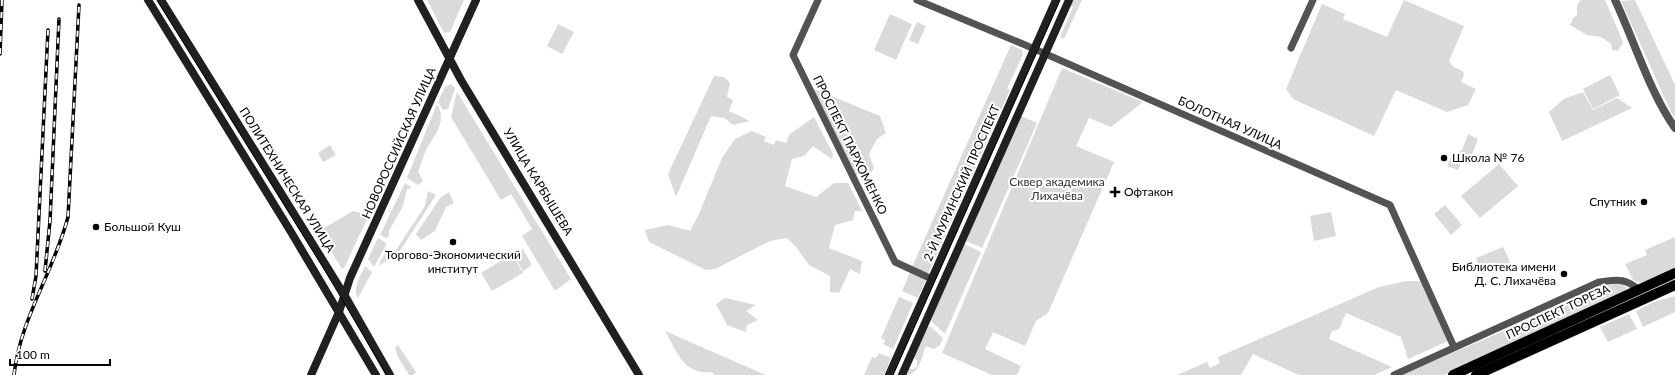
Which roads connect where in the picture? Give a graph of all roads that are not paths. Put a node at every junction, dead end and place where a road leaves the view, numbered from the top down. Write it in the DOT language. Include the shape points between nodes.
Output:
graph roads {
  1 [pos="148,0"];
  2 [pos="161,0"];
  3 [pos="418,0"];
  4 [pos="476,0"];
  5 [pos="818,0"];
  6 [pos="917,0"];
  7 [pos="1056,0"];
  8 [pos="1069,0"];
  9 [pos="1313,0"];
  10 [pos="1615,0"];
  11 [pos="1292,48"];
  12 [pos="1035,49"];
  13 [pos="1045,54"];
  14 [pos="450,58"];
  15 [pos="1675,128"];
  16 [pos="1675,274"];
  17 [pos="932,279"];
  18 [pos="1675,285"];
  19 [pos="1639,290"];
  20 [pos="345,296"];
  21 [pos="340,314"];
  22 [pos="1454,348"];
  23 [pos="311,375"];
  24 [pos="315,375"];
  25 [pos="376,375"];
  26 [pos="390,375"];
  27 [pos="639,375"];
  28 [pos="889,375"];
  29 [pos="902,375"];
  30 [pos="1394,375"];
  31 [pos="1453,375"];
  32 [pos="1476,375"];
  1 -- 21 [label="main road, ПОЛИТЕХНИЧЕСКАЯ УЛИЦА"];
  2 -- 20 [label="main road, ПОЛИТЕХНИЧЕСКАЯ УЛИЦА"];
  3 -- 14 [label="main road, УЛИЦА КАРБЫШЕВА"];
  4 -- 14 [label="main road, НОВОРОССИЙСКАЯ УЛИЦА"];
  5 -- 17 [label="street, ПРОСПЕКТ ПАРХОМЕНКО" via="793,55 895,262"];
  6 -- 12 [label="street, БОЛОТНАЯ УЛИЦА"];
  7 -- 12 [label="main road, 2-Й МУРИНСКИЙ ПРОСПЕКТ"];
  8 -- 13 [label="main road, 2-Й МУРИНСКИЙ ПРОСПЕКТ"];
  9 -- 11 [label="street"];
  10 -- 15 [label="street" via="1661,104"];
  12 -- 13 [label="street, БОЛОТНАЯ УЛИЦА"];
  12 -- 17 [label="main road, 2-Й МУРИНСКИЙ ПРОСПЕКТ"];
  13 -- 22 [label="street, БОЛОТНАЯ УЛИЦА" via="1390,205"];
  13 -- 29 [label="main road, 2-Й МУРИНСКИЙ ПРОСПЕКТ"];
  14 -- 20 [label="main road, НОВОРОССИЙСКАЯ УЛИЦА" via="350,278"];
  14 -- 27 [label="main road, УЛИЦА КАРБЫШЕВА"];
  16 -- 19 [label="main road, ПРОСПЕКТ ТОРЕЗА"];
  17 -- 28 [label="main road, 2-Й МУРИНСКИЙ ПРОСПЕКТ"];
  18 -- 32 [label="main road, ПРОСПЕКТ ТОРЕЗА"];
  19 -- 22 [label="street" via="1622,279 1599,282"];
  19 -- 31 [label="main road, ПРОСПЕКТ ТОРЕЗА"];
  20 -- 21 [label="main road, НОВОРОССИЙСКАЯ УЛИЦА"];
  20 -- 26 [label="main road, ПОЛИТЕХНИЧЕСКАЯ УЛИЦА"];
  21 -- 23 [label="main road, НОВОРОССИЙСКАЯ УЛИЦА"];
  21 -- 24 [label="main road, НОВОРОССИЙСКАЯ УЛИЦА"];
  21 -- 25 [label="main road, ПОЛИТЕХНИЧЕСКАЯ УЛИЦА"];
  22 -- 30 [label="street"];
}
